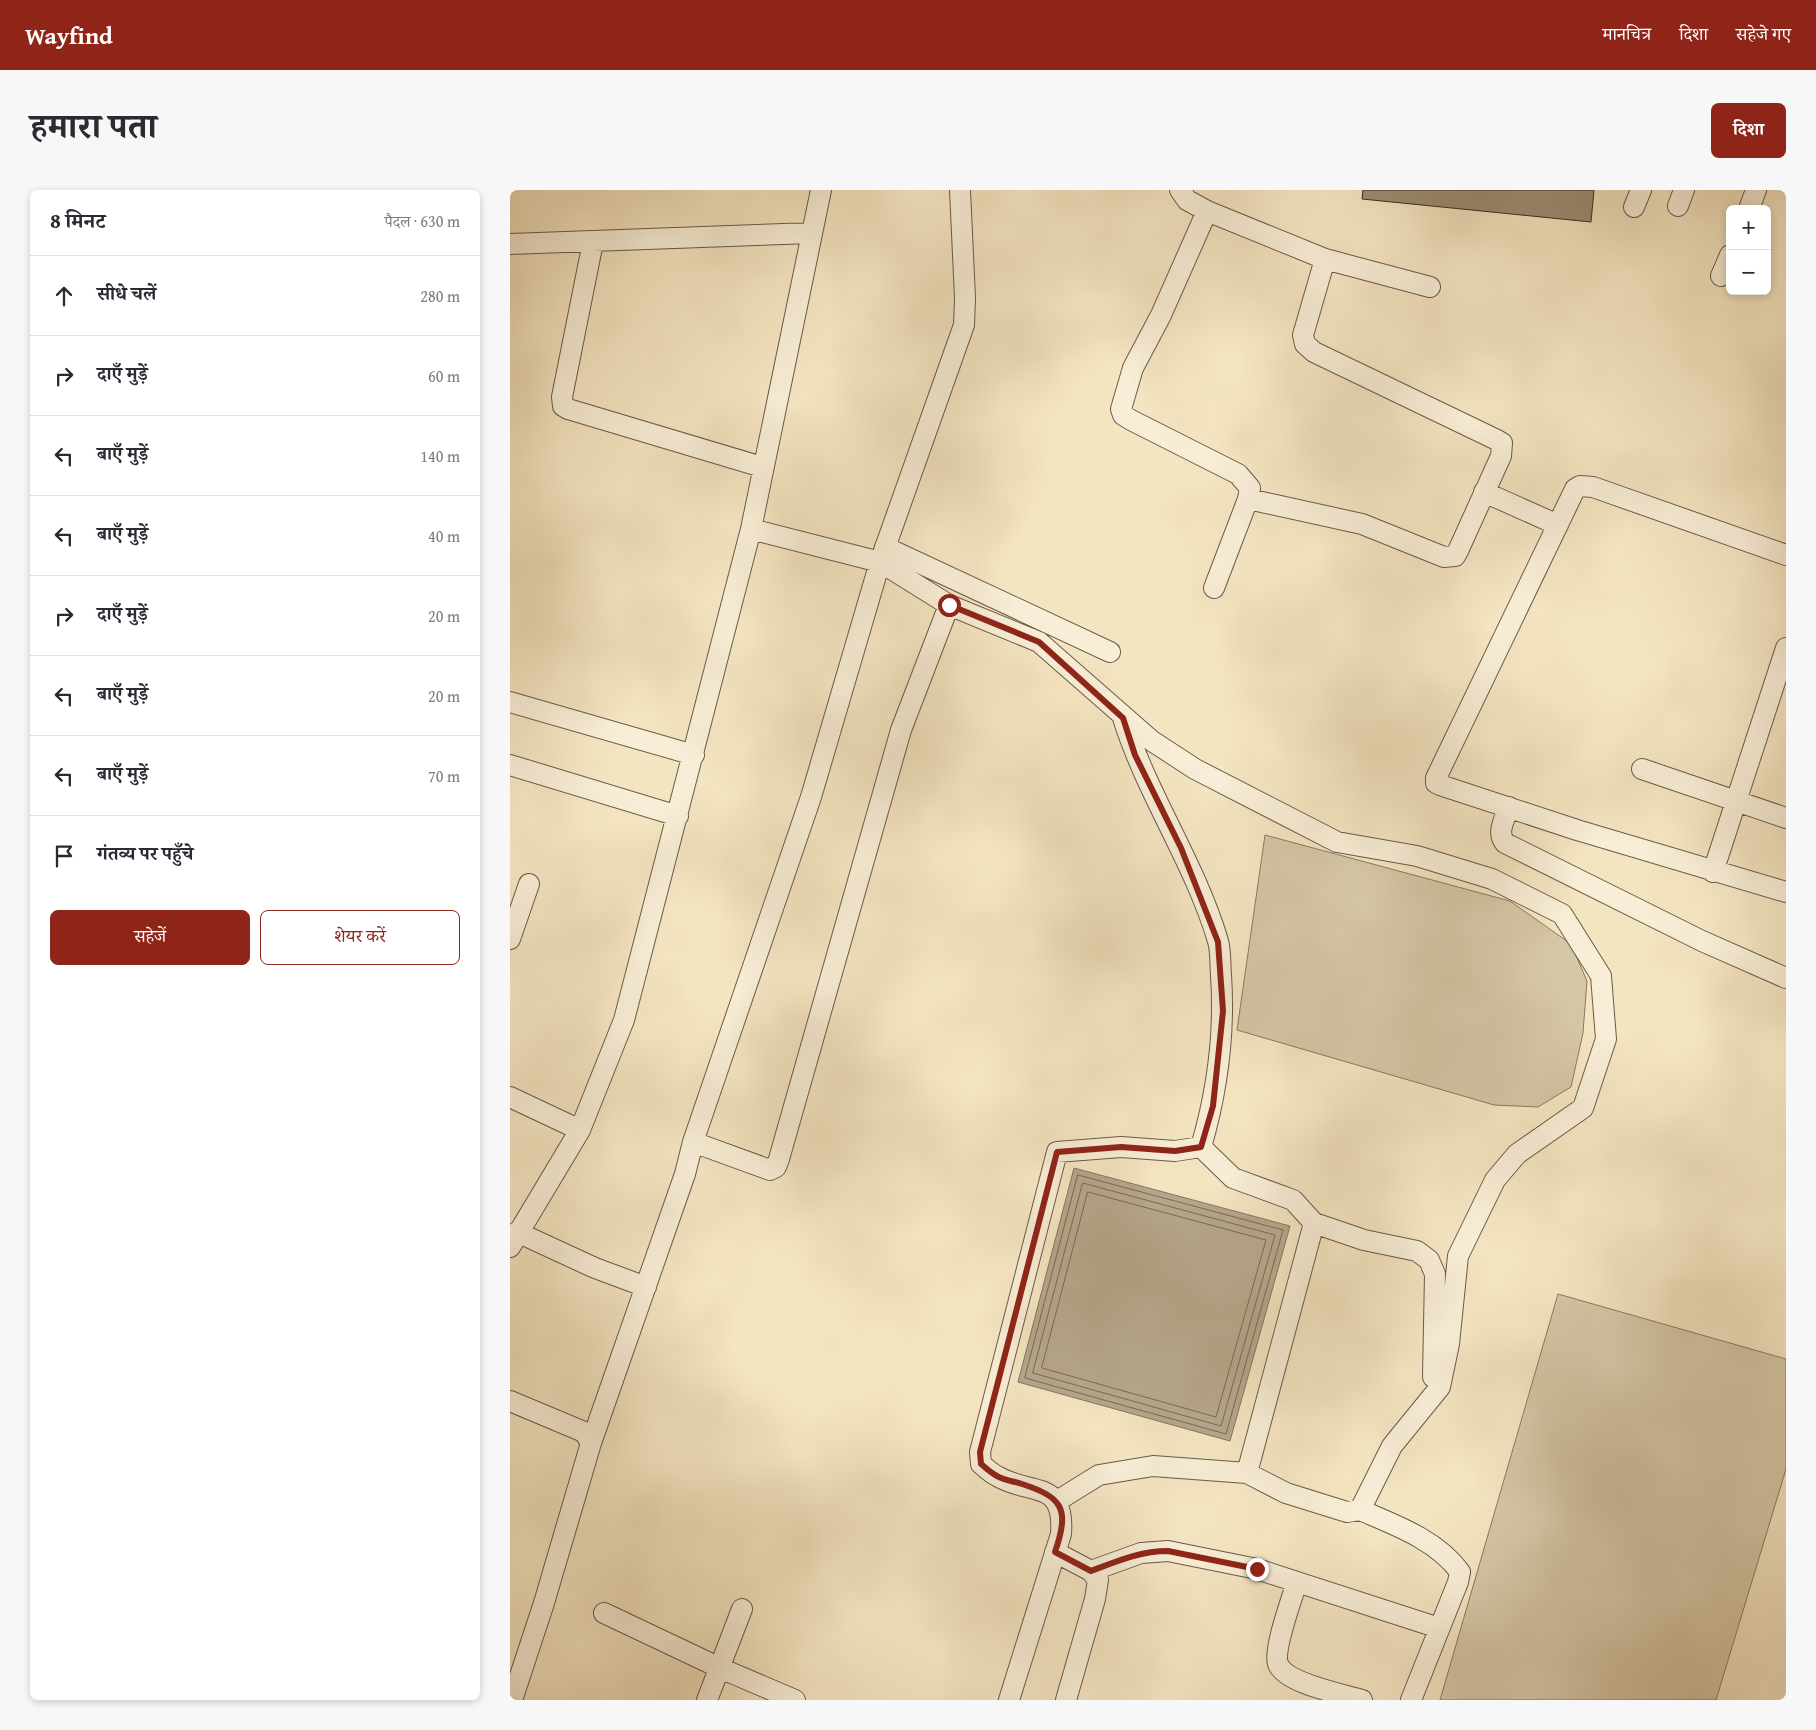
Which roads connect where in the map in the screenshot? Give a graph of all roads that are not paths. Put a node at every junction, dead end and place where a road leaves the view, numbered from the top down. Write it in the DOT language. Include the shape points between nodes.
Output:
graph roads {
  1 [pos="821,190"];
  2 [pos="960,190"];
  3 [pos="1180,190"];
  4 [pos="1756,190"];
  5 [pos="1750,205"];
  6 [pos="1207,211"];
  7 [pos="812,234"];
  8 [pos="593,242"];
  9 [pos="510,244"];
  10 [pos="1325,258"];
  11 [pos="1726,264"];
  12 [pos="1721,276"];
  13 [pos="1430,287"];
  14 [pos="762,467"];
  15 [pos="1484,492"];
  16 [pos="1248,499"];
  17 [pos="1558,525"];
  18 [pos="751,529"];
  19 [pos="883,554"];
  20 [pos="1786,555"];
  21 [pos="1214,588"];
  22 [pos="949,605"];
  23 [pos="1786,648"];
  24 [pos="1110,652"];
  25 [pos="510,702"];
  26 [pos="1123,718"];
  27 [pos="694,755"];
  28 [pos="510,765"];
  29 [pos="1642,769"];
  30 [pos="1736,800"];
  31 [pos="1509,808"];
  32 [pos="678,816"];
  33 [pos="1786,818"];
  34 [pos="1713,872"];
  35 [pos="529,884"];
  36 [pos="1786,892"];
  37 [pos="514,917"];
  38 [pos="510,938"];
  39 [pos="1786,978"];
  40 [pos="510,1097"];
  41 [pos="580,1130"];
  42 [pos="693,1142"];
  43 [pos="1201,1147"];
  44 [pos="1314,1223"];
  45 [pos="514,1240"];
  46 [pos="646,1287"];
  47 [pos="1433,1396"];
  48 [pos="510,1401"];
  49 [pos="591,1443"];
  50 [pos="1247,1472"];
  51 [pos="1057,1501"];
  52 [pos="1360,1510"];
  53 [pos="1055,1552"];
  54 [pos="1091,1571"];
  55 [pos="1297,1582"];
  56 [pos="742,1608"];
  57 [pos="604,1614"];
  58 [pos="1439,1628"];
  59 [pos="720,1668"];
  60 [pos="512,1700"];
  61 [pos="707,1700"];
  62 [pos="795,1700"];
  63 [pos="1009,1700"];
  64 [pos="1066,1700"];
  65 [pos="1362,1700"];
  66 [pos="1411,1700"];
  1 -- 7 [label="street"];
  2 -- 19 [label="street" via="966,298 964,325"];
  3 -- 6 [label="street" via="1187,200"];
  4 -- 5 [label="street"];
  6 -- 10 [label="street"];
  6 -- 16 [label="street" via="1161,315 1133,368 1121,409 1123,415 1131,420 1238,474 1250,488"];
  7 -- 8 [label="street"];
  7 -- 14 [label="street"];
  8 -- 9 [label="street"];
  8 -- 14 [label="street" via="562,397 564,406"];
  10 -- 13 [label="street"];
  10 -- 15 [label="street" via="1303,335 1305,344 1314,352 1502,444 1501,456"];
  11 -- 12 [label="street"];
  14 -- 18 [label="street"];
  15 -- 16 [label="street" via="1458,551 1451,557 1362,524"];
  15 -- 17 [label="street"];
  16 -- 21 [label="street"];
  17 -- 20 [label="street" via="1575,489 1587,485"];
  17 -- 31 [label="street" via="1436,778 1440,785"];
  18 -- 19 [label="street"];
  18 -- 27 [label="street"];
  19 -- 22 [label="street"];
  19 -- 24 [label="street"];
  19 -- 42 [label="street" via="811,797"];
  22 -- 26 [label="street" via="1039,642"];
  22 -- 42 [label="street" via="901,730 776,1167 770,1170"];
  23 -- 30 [label="street"];
  25 -- 27 [label="street"];
  26 -- 43 [label="street" via="1135,755 1181,848 1218,942 1223,1011 1213,1106"];
  26 -- 47 [label="street" via="1195,769 1337,842 1417,856 1492,879 1562,914 1601,976 1606,1039 1583,1108 1517,1154 1495,1180 1458,1256 1449,1344 1440,1388"];
  27 -- 32 [label="street"];
  28 -- 32 [label="street"];
  29 -- 30 [label="street"];
  30 -- 33 [label="street"];
  30 -- 34 [label="street"];
  31 -- 34 [label="street"];
  31 -- 39 [label="street" via="1501,830 1505,843 1702,941"];
  32 -- 41 [label="street" via="624,1020"];
  34 -- 36 [label="street"];
  35 -- 37 [label="street"];
  37 -- 38 [label="street"];
  40 -- 41 [label="street"];
  41 -- 45 [label="street"];
  42 -- 46 [label="street"];
  43 -- 44 [label="street" via="1233,1178 1293,1200"];
  43 -- 51 [label="street" via="1175,1151 1121,1147 1057,1152 980,1452 981,1464 998,1477 1041,1490"];
  44 -- 47 [label="street" via="1364,1240 1417,1251 1429,1260 1435,1274"];
  44 -- 50 [label="street"];
  45 -- 46 [label="street"];
  46 -- 49 [label="street"];
  47 -- 52 [label="street" via="1392,1446"];
  48 -- 49 [label="street" via="584,1432"];
  49 -- 60 [label="street"];
  50 -- 51 [label="street" via="1153,1466 1099,1476"];
  50 -- 52 [label="street" via="1286,1493 1347,1512"];
  51 -- 53 [label="street" via="1062,1516"];
  52 -- 58 [label="street" via="1413,1533 1460,1572"];
  53 -- 54 [label="street"];
  53 -- 63 [label="street"];
  54 -- 55 [label="street" via="1141,1553 1168,1551 1257,1569"];
  54 -- 64 [label="street" via="1098,1580 1098,1587"];
  55 -- 58 [label="street"];
  55 -- 65 [label="street" via="1277,1652 1278,1664 1285,1674 1297,1681"];
  56 -- 59 [label="street"];
  57 -- 59 [label="street"];
  58 -- 66 [label="street"];
  59 -- 61 [label="street"];
  59 -- 62 [label="street"];
}
